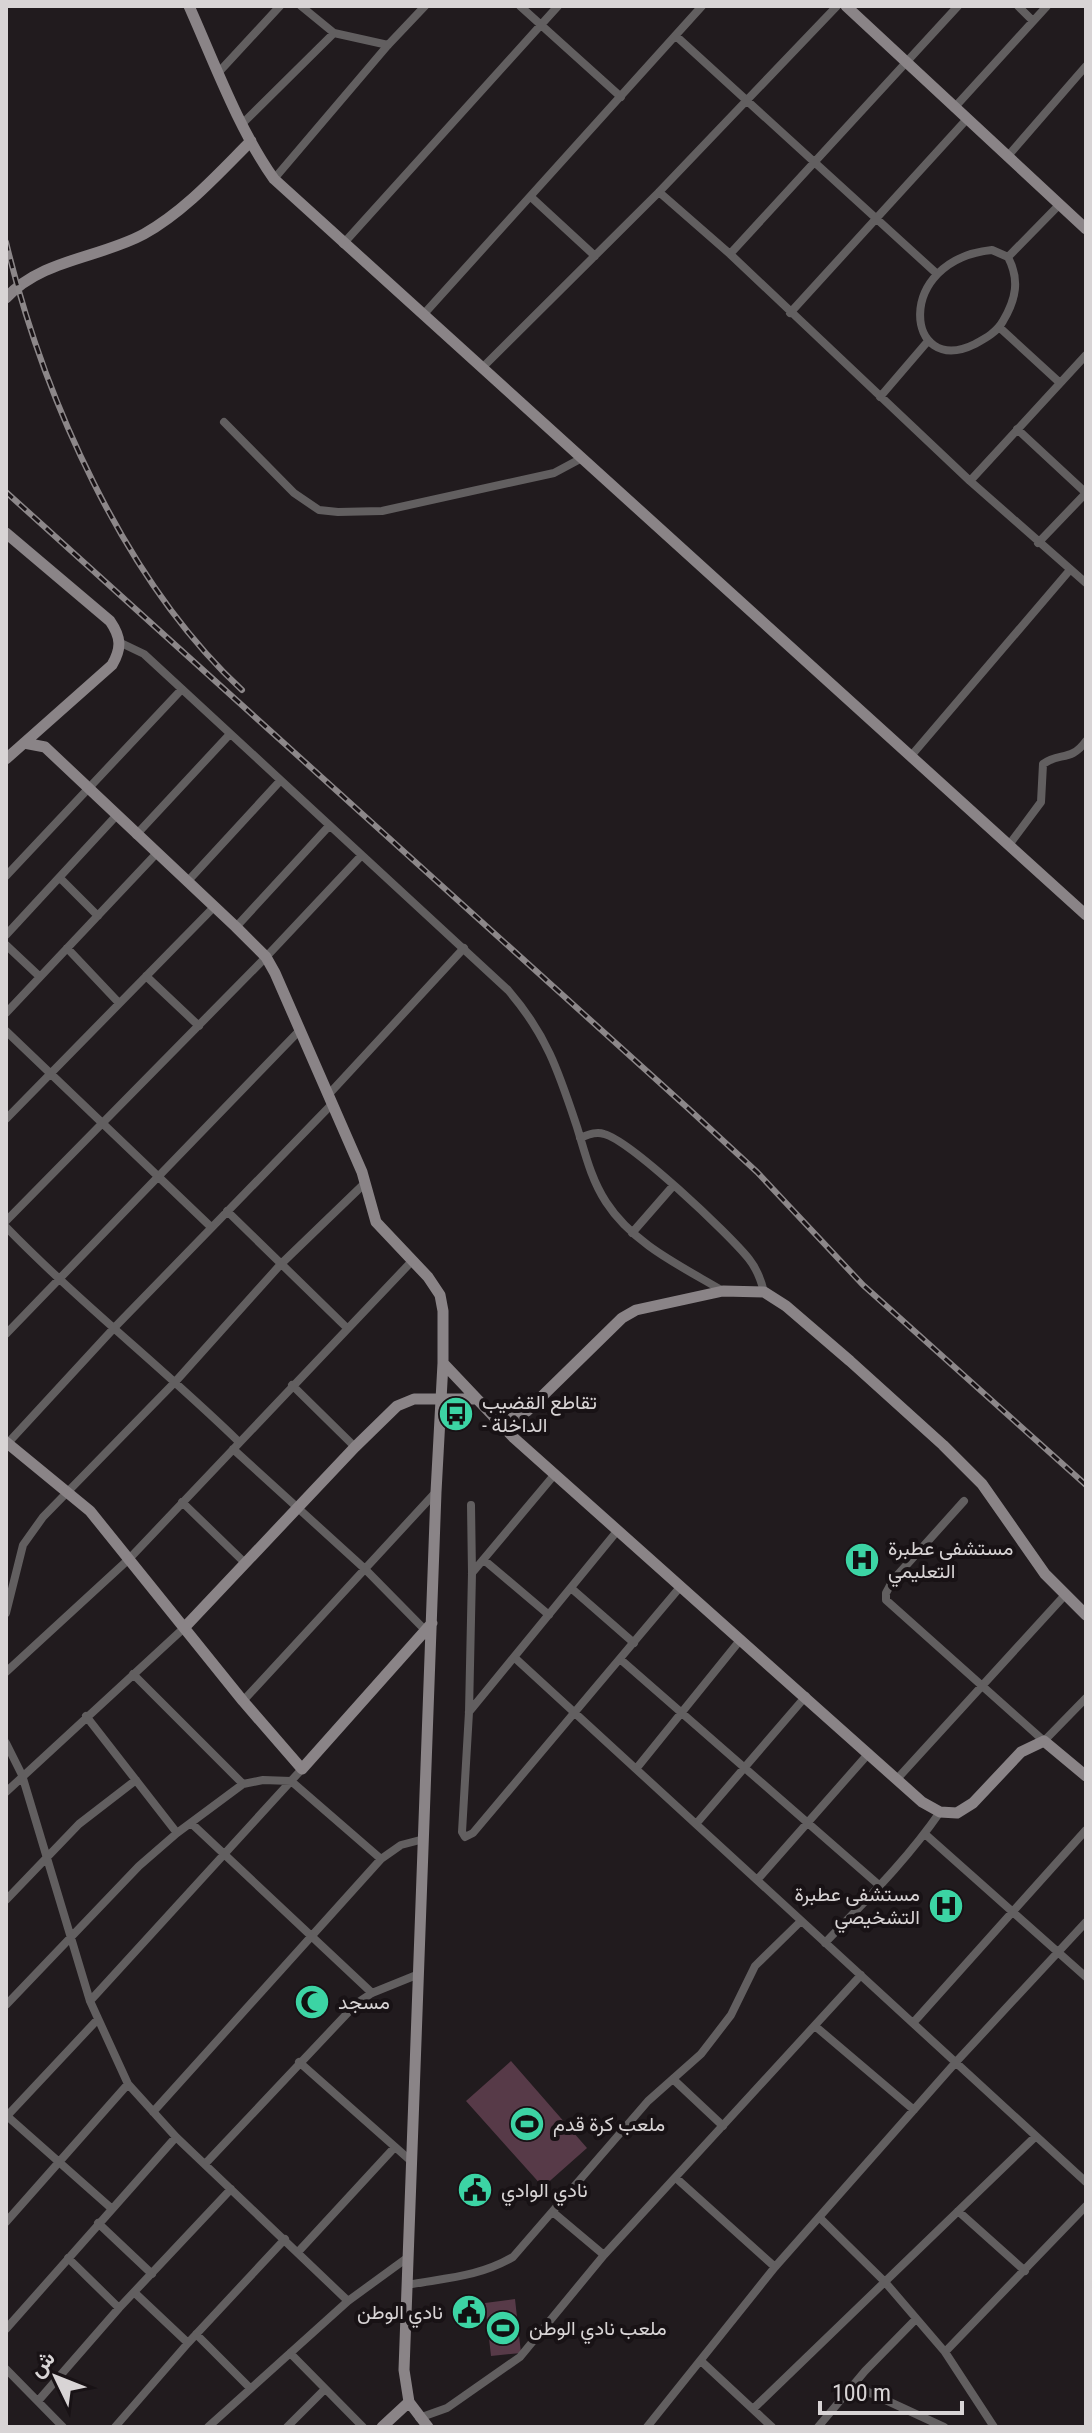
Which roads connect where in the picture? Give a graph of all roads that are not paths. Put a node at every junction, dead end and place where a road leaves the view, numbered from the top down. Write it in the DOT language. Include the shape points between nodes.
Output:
graph roads {
  1 [pos="189,6"];
  2 [pos="280,6"];
  3 [pos="301,6"];
  4 [pos="425,6"];
  5 [pos="520,6"];
  6 [pos="558,6"];
  7 [pos="702,6"];
  8 [pos="837,6"];
  9 [pos="846,6"];
  10 [pos="958,6"];
  11 [pos="1018,6"];
  12 [pos="1047,6"];
  13 [pos="1033,21"];
  14 [pos="541,25"];
  15 [pos="334,33"];
  16 [pos="676,36"];
  17 [pos="388,45"];
  18 [pos="906,64"];
  19 [pos="1086,66"];
  20 [pos="218,73"];
  21 [pos="621,97"];
  22 [pos="746,99"];
  23 [pos="954,108"];
  24 [pos="967,119"];
  25 [pos="243,123"];
  26 [pos="251,141"];
  27 [pos="1007,157"];
  28 [pos="815,162"];
  29 [pos="274,179"];
  30 [pos="659,192"];
  31 [pos="531,197"];
  32 [pos="1059,205"];
  33 [pos="877,217"];
  34 [pos="1086,229"];
  35 [pos="343,244"];
  36 [pos="730,254"];
  37 [pos="595,256"];
  38 [pos="1008,257"];
  39 [pos="936,273"];
  40 [pos="6,298"];
  41 [pos="790,313"];
  42 [pos="423,315"];
  43 [pos="999,327"];
  44 [pos="928,341"];
  45 [pos="1086,355"];
  46 [pos="1077,365"];
  47 [pos="482,368"];
  48 [pos="1086,372"];
  49 [pos="1059,382"];
  50 [pos="880,397"];
  51 [pos="224,422"];
  52 [pos="1017,429"];
  53 [pos="582,458"];
  54 [pos="970,481"];
  55 [pos="1086,493"];
  56 [pos="6,533"];
  57 [pos="1038,543"];
  58 [pos="1069,571"];
  59 [pos="1086,583"];
  60 [pos="121,643"];
  61 [pos="182,689"];
  62 [pos="42,726"];
  63 [pos="230,734"];
  64 [pos="1086,741"];
  65 [pos="24,743"];
  66 [pos="45,747"];
  67 [pos="911,756"];
  68 [pos="6,759"];
  69 [pos="280,781"];
  70 [pos="89,789"];
  71 [pos="116,816"];
  72 [pos="329,826"];
  73 [pos="136,835"];
  74 [pos="1009,845"];
  75 [pos="156,854"];
  76 [pos="361,856"];
  77 [pos="6,876"];
  78 [pos="60,878"];
  79 [pos="187,882"];
  80 [pos="214,907"];
  81 [pos="1086,915"];
  82 [pos="98,916"];
  83 [pos="236,927"];
  84 [pos="6,935"];
  85 [pos="6,945"];
  86 [pos="67,948"];
  87 [pos="464,948"];
  88 [pos="266,957"];
  89 [pos="39,976"];
  90 [pos="146,976"];
  91 [pos="119,1003"];
  92 [pos="6,1013"];
  93 [pos="199,1026"];
  94 [pos="300,1030"];
  95 [pos="6,1031"];
  96 [pos="50,1073"];
  97 [pos="331,1098"];
  98 [pos="6,1119"];
  99 [pos="103,1123"];
  100 [pos="580,1138"];
  101 [pos="159,1175"];
  102 [pos="365,1183"];
  103 [pos="673,1186"];
  104 [pos="227,1211"];
  105 [pos="6,1221"];
  106 [pos="6,1227"];
  107 [pos="211,1227"];
  108 [pos="632,1233"];
  109 [pos="413,1260"];
  110 [pos="281,1264"];
  111 [pos="58,1280"];
  112 [pos="723,1291"];
  113 [pos="764,1292"];
  114 [pos="114,1328"];
  115 [pos="347,1328"];
  116 [pos="6,1334"];
  117 [pos="443,1363"];
  118 [pos="176,1381"];
  119 [pos="292,1385"];
  120 [pos="441,1399"];
  121 [pos="476,1399"];
  122 [pos="527,1411"];
  123 [pos="500,1424"];
  124 [pos="514,1438"];
  125 [pos="7,1443"];
  126 [pos="236,1445"];
  127 [pos="355,1447"];
  128 [pos="555,1474"];
  129 [pos="68,1492"];
  130 [pos="436,1492"];
  131 [pos="964,1501"];
  132 [pos="182,1502"];
  133 [pos="471,1505"];
  134 [pos="298,1507"];
  135 [pos="618,1530"];
  136 [pos="129,1559"];
  137 [pos="484,1560"];
  138 [pos="245,1563"];
  139 [pos="365,1569"];
  140 [pos="472,1573"];
  141 [pos="681,1586"];
  142 [pos="571,1588"];
  143 [pos="1065,1595"];
  144 [pos="6,1613"];
  145 [pos="549,1615"];
  146 [pos="1086,1615"];
  147 [pos="429,1627"];
  148 [pos="184,1628"];
  149 [pos="741,1639"];
  150 [pos="634,1643"];
  151 [pos="515,1658"];
  152 [pos="620,1659"];
  153 [pos="6,1672"];
  154 [pos="133,1674"];
  155 [pos="983,1687"];
  156 [pos="806,1696"];
  157 [pos="1086,1698"];
  158 [pos="243,1701"];
  159 [pos="469,1712"];
  160 [pos="575,1713"];
  161 [pos="682,1713"];
  162 [pos="86,1716"];
  163 [pos="1044,1741"];
  164 [pos="6,1743"];
  165 [pos="869,1753"];
  166 [pos="745,1768"];
  167 [pos="302,1769"];
  168 [pos="636,1769"];
  169 [pos="22,1775"];
  170 [pos="1086,1776"];
  171 [pos="897,1779"];
  172 [pos="136,1780"];
  173 [pos="291,1781"];
  174 [pos="243,1784"];
  175 [pos="6,1792"];
  176 [pos="940,1812"];
  177 [pos="191,1823"];
  178 [pos="808,1823"];
  179 [pos="696,1824"];
  180 [pos="1086,1830"];
  181 [pos="177,1833"];
  182 [pos="925,1834"];
  183 [pos="424,1839"];
  184 [pos="225,1854"];
  185 [pos="46,1855"];
  186 [pos="381,1859"];
  187 [pos="757,1880"];
  188 [pos="880,1886"];
  189 [pos="6,1900"];
  190 [pos="1014,1911"];
  191 [pos="801,1921"];
  192 [pos="1086,1922"];
  193 [pos="311,1937"];
  194 [pos="71,1938"];
  195 [pos="825,1943"];
  196 [pos="1059,1952"];
  197 [pos="419,1974"];
  198 [pos="861,1975"];
  199 [pos="1086,1977"];
  200 [pos="372,1993"];
  201 [pos="90,2001"];
  202 [pos="6,2005"];
  203 [pos="98,2019"];
  204 [pos="913,2023"];
  205 [pos="815,2026"];
  206 [pos="299,2062"];
  207 [pos="956,2062"];
  208 [pos="674,2080"];
  209 [pos="128,2084"];
  210 [pos="914,2110"];
  211 [pos="153,2112"];
  212 [pos="6,2116"];
  213 [pos="723,2126"];
  214 [pos="1036,2136"];
  215 [pos="176,2137"];
  216 [pos="394,2148"];
  217 [pos="411,2161"];
  218 [pos="58,2162"];
  219 [pos="205,2164"];
  220 [pos="676,2178"];
  221 [pos="1086,2182"];
  222 [pos="231,2189"];
  223 [pos="1086,2206"];
  224 [pos="111,2208"];
  225 [pos="958,2211"];
  226 [pos="554,2213"];
  227 [pos="819,2217"];
  228 [pos="6,2222"];
  229 [pos="98,2223"];
  230 [pos="285,2239"];
  231 [pos="298,2252"];
  232 [pos="604,2255"];
  233 [pos="68,2258"];
  234 [pos="407,2258"];
  235 [pos="775,2267"];
  236 [pos="1025,2271"];
  237 [pos="152,2274"];
  238 [pos="885,2282"];
  239 [pos="407,2285"];
  240 [pos="135,2293"];
  241 [pos="348,2301"];
  242 [pos="119,2308"];
  243 [pos="916,2319"];
  244 [pos="6,2329"];
  245 [pos="196,2334"];
  246 [pos="188,2343"];
  247 [pos="945,2352"];
  248 [pos="290,2353"];
  249 [pos="701,2361"];
  250 [pos="6,2369"];
  251 [pos="853,2385"];
  252 [pos="250,2388"];
  253 [pos="325,2389"];
  254 [pos="38,2401"];
  255 [pos="409,2402"];
  256 [pos="753,2409"];
  257 [pos="423,2423"];
  258 [pos="212,2425"];
  259 [pos="63,2427"];
  260 [pos="115,2427"];
  261 [pos="287,2427"];
  262 [pos="363,2427"];
  263 [pos="382,2427"];
  264 [pos="647,2427"];
  265 [pos="772,2427"];
  266 [pos="818,2427"];
  267 [pos="944,2427"];
  268 [pos="994,2427"];
  1 -- 20 [label="street"];
  2 -- 20 [label="street"];
  3 -- 15 [label="street"];
  4 -- 17 [label="street"];
  5 -- 14 [label="street"];
  6 -- 14 [label="street"];
  7 -- 16 [label="street"];
  8 -- 22 [label="street"];
  9 -- 18 [label="street"];
  10 -- 18 [label="street"];
  11 -- 13 [label="street"];
  12 -- 13 [label="street"];
  13 -- 23 [label="street"];
  14 -- 21 [label="street"];
  14 -- 35 [label="street"];
  15 -- 17 [label="street"];
  15 -- 25 [label="street"];
  16 -- 21 [label="street"];
  16 -- 22 [label="street"];
  17 -- 29 [label="street"];
  18 -- 23 [label="street"];
  18 -- 28 [label="street"];
  19 -- 27 [label="street"];
  20 -- 25 [label="street"];
  21 -- 31 [label="street"];
  22 -- 28 [label="street"];
  22 -- 30 [label="street"];
  23 -- 24 [label="street"];
  24 -- 27 [label="street"];
  24 -- 33 [label="street"];
  25 -- 26 [label="street"];
  26 -- 29 [label="street"];
  26 -- 40 [label="street" via="163,223 31,278"];
  27 -- 32 [label="street"];
  28 -- 33 [label="street"];
  28 -- 36 [label="street"];
  29 -- 35 [label="street"];
  30 -- 36 [label="street"];
  30 -- 37 [label="street"];
  31 -- 37 [label="street"];
  31 -- 42 [label="street"];
  32 -- 34 [label="street"];
  32 -- 38 [label="street"];
  33 -- 39 [label="street"];
  33 -- 41 [label="street"];
  35 -- 42 [label="street"];
  36 -- 41 [label="street"];
  37 -- 47 [label="street"];
  38 -- 39 [label="street" via="992,250 972,252"];
  38 -- 43 [label="street" via="1016,287"];
  39 -- 44 [label="street" via="919,313"];
  41 -- 50 [label="street"];
  42 -- 47 [label="street"];
  43 -- 44 [label="street" via="952,351"];
  43 -- 49 [label="street"];
  44 -- 50 [label="street"];
  45 -- 46 [label="street"];
  46 -- 48 [label="street"];
  46 -- 49 [label="street"];
  47 -- 53 [label="street"];
  49 -- 52 [label="street"];
  50 -- 54 [label="street"];
  51 -- 53 [label="street" via="294,493 319,510 338,512 382,511 526,480"];
  52 -- 54 [label="street"];
  52 -- 55 [label="street"];
  53 -- 67 [label="street"];
  54 -- 57 [label="street"];
  55 -- 57 [label="street"];
  56 -- 60 [label="street" via="110,621"];
  57 -- 58 [label="street"];
  58 -- 59 [label="street"];
  58 -- 67 [label="street"];
  60 -- 61 [label="street" via="144,654"];
  60 -- 62 [label="street" via="112,665"];
  61 -- 63 [label="street"];
  61 -- 70 [label="street"];
  62 -- 65 [label="street"];
  62 -- 66 [label="street"];
  63 -- 69 [label="street"];
  63 -- 73 [label="street"];
  64 -- 74 [label="street" via="1071,756 1043,764 1041,802"];
  65 -- 66 [label="street"];
  65 -- 68 [label="street"];
  66 -- 70 [label="street"];
  67 -- 74 [label="street"];
  69 -- 72 [label="street"];
  69 -- 79 [label="street"];
  70 -- 71 [label="street"];
  70 -- 77 [label="street"];
  71 -- 73 [label="street"];
  71 -- 78 [label="street"];
  72 -- 76 [label="street"];
  72 -- 83 [label="street"];
  73 -- 75 [label="street"];
  74 -- 81 [label="street"];
  75 -- 79 [label="street"];
  75 -- 82 [label="street"];
  76 -- 87 [label="street"];
  76 -- 88 [label="street"];
  78 -- 82 [label="street"];
  78 -- 84 [label="street"];
  79 -- 80 [label="street"];
  80 -- 83 [label="street"];
  80 -- 90 [label="street"];
  82 -- 86 [label="street"];
  83 -- 88 [label="street"];
  85 -- 89 [label="street"];
  86 -- 89 [label="street"];
  86 -- 91 [label="street"];
  87 -- 97 [label="street"];
  87 -- 100 [label="street" via="508,990 542,1035"];
  88 -- 93 [label="street"];
  88 -- 94 [label="street"];
  89 -- 92 [label="street"];
  90 -- 91 [label="street"];
  90 -- 93 [label="street"];
  91 -- 96 [label="street"];
  93 -- 99 [label="street"];
  94 -- 97 [label="street"];
  94 -- 101 [label="street"];
  95 -- 96 [label="street"];
  96 -- 98 [label="street"];
  96 -- 99 [label="street"];
  97 -- 102 [label="street"];
  97 -- 104 [label="street"];
  99 -- 101 [label="street"];
  99 -- 105 [label="street"];
  100 -- 103 [label="street" via="597,1132 616,1139"];
  100 -- 108 [label="street" via="607,1204"];
  101 -- 107 [label="street"];
  101 -- 111 [label="street"];
  102 -- 109 [label="street" via="376,1222"];
  102 -- 110 [label="street"];
  103 -- 108 [label="street"];
  103 -- 113 [label="street" via="749,1258"];
  104 -- 107 [label="street"];
  104 -- 110 [label="street"];
  106 -- 111 [label="street"];
  107 -- 114 [label="street"];
  108 -- 112 [label="street"];
  109 -- 115 [label="street"];
  109 -- 117 [label="street" via="440,1295"];
  110 -- 115 [label="street"];
  110 -- 118 [label="street"];
  111 -- 114 [label="street"];
  111 -- 116 [label="street"];
  112 -- 113 [label="street"];
  112 -- 122 [label="street" via="636,1310 622,1318"];
  113 -- 143 [label="street" via="850,1361 982,1484 1025,1549"];
  114 -- 118 [label="street"];
  114 -- 125 [label="street"];
  115 -- 119 [label="street"];
  117 -- 120 [label="street"];
  117 -- 121 [label="street"];
  118 -- 126 [label="street"];
  118 -- 129 [label="street"];
  119 -- 126 [label="street"];
  119 -- 127 [label="street"];
  120 -- 121 [label="street"];
  120 -- 127 [label="street" via="406,1400"];
  120 -- 130 [label="street"];
  121 -- 123 [label="street"];
  122 -- 123 [label="street"];
  122 -- 124 [label="street"];
  123 -- 124 [label="street"];
  124 -- 128 [label="street"];
  125 -- 129 [label="street"];
  126 -- 132 [label="street"];
  126 -- 134 [label="street"];
  127 -- 134 [label="street"];
  128 -- 135 [label="street"];
  128 -- 137 [label="street"];
  129 -- 136 [label="street"];
  129 -- 144 [label="street" via="23,1545"];
  130 -- 139 [label="street"];
  130 -- 147 [label="street"];
  131 -- 155 [label="street" via="893,1580 886,1600"];
  132 -- 136 [label="street"];
  132 -- 138 [label="street"];
  133 -- 140 [label="street"];
  134 -- 138 [label="street"];
  134 -- 139 [label="street"];
  135 -- 141 [label="street"];
  135 -- 142 [label="street"];
  136 -- 148 [label="street"];
  136 -- 153 [label="street"];
  137 -- 140 [label="street"];
  137 -- 145 [label="street"];
  138 -- 148 [label="street"];
  139 -- 147 [label="street"];
  139 -- 158 [label="street"];
  140 -- 159 [label="street"];
  141 -- 149 [label="street"];
  141 -- 150 [label="street"];
  142 -- 145 [label="street"];
  142 -- 150 [label="street"];
  143 -- 146 [label="street"];
  143 -- 155 [label="street"];
  145 -- 151 [label="street"];
  147 -- 167 [label="street"];
  147 -- 183 [label="street"];
  148 -- 154 [label="street"];
  148 -- 158 [label="street"];
  149 -- 156 [label="street"];
  149 -- 161 [label="street"];
  150 -- 152 [label="street"];
  151 -- 159 [label="street"];
  151 -- 160 [label="street"];
  152 -- 160 [label="street"];
  152 -- 161 [label="street"];
  154 -- 162 [label="street"];
  154 -- 174 [label="street"];
  155 -- 163 [label="street"];
  155 -- 171 [label="street"];
  156 -- 165 [label="street"];
  156 -- 166 [label="street"];
  157 -- 163 [label="street"];
  158 -- 167 [label="street"];
  159 -- 160 [label="street" via="465,1837"];
  160 -- 168 [label="street"];
  161 -- 166 [label="street"];
  161 -- 168 [label="street"];
  162 -- 169 [label="street"];
  162 -- 172 [label="street"];
  163 -- 170 [label="street"];
  163 -- 176 [label="street" via="1021,1752 973,1803 957,1813"];
  164 -- 169 [label="street"];
  165 -- 171 [label="street"];
  165 -- 178 [label="street"];
  166 -- 178 [label="street"];
  166 -- 179 [label="street"];
  167 -- 173 [label="street"];
  168 -- 179 [label="street"];
  169 -- 175 [label="street"];
  169 -- 185 [label="street"];
  171 -- 176 [label="street"];
  172 -- 181 [label="street"];
  172 -- 185 [label="street"];
  173 -- 174 [label="street"];
  173 -- 184 [label="street"];
  173 -- 186 [label="street"];
  174 -- 177 [label="street"];
  176 -- 182 [label="street"];
  177 -- 181 [label="street"];
  177 -- 184 [label="street"];
  178 -- 187 [label="street"];
  178 -- 188 [label="street"];
  179 -- 187 [label="street"];
  180 -- 190 [label="street"];
  181 -- 194 [label="street"];
  182 -- 188 [label="street"];
  182 -- 190 [label="street"];
  183 -- 186 [label="street" via="401,1845"];
  183 -- 197 [label="street"];
  184 -- 193 [label="street"];
  184 -- 201 [label="street"];
  185 -- 189 [label="street"];
  185 -- 194 [label="street"];
  186 -- 193 [label="street"];
  187 -- 191 [label="street"];
  188 -- 195 [label="street"];
  190 -- 196 [label="street"];
  190 -- 204 [label="street"];
  191 -- 195 [label="street"];
  191 -- 208 [label="street" via="755,1966 731,2015"];
  192 -- 196 [label="street"];
  193 -- 200 [label="street"];
  193 -- 211 [label="street"];
  194 -- 201 [label="street"];
  194 -- 202 [label="street"];
  195 -- 198 [label="street"];
  196 -- 199 [label="street"];
  196 -- 207 [label="street"];
  197 -- 200 [label="street"];
  197 -- 217 [label="street"];
  198 -- 204 [label="street"];
  198 -- 205 [label="street"];
  200 -- 206 [label="street"];
  201 -- 203 [label="street"];
  203 -- 209 [label="street"];
  203 -- 212 [label="street"];
  204 -- 207 [label="street"];
  205 -- 210 [label="street"];
  205 -- 213 [label="street"];
  206 -- 216 [label="street"];
  206 -- 219 [label="street"];
  207 -- 210 [label="street"];
  207 -- 214 [label="street"];
  208 -- 213 [label="street"];
  208 -- 226 [label="street" via="648,2101"];
  209 -- 211 [label="street"];
  209 -- 218 [label="street"];
  210 -- 227 [label="street"];
  211 -- 215 [label="street"];
  212 -- 218 [label="street"];
  213 -- 220 [label="street"];
  214 -- 221 [label="street"];
  214 -- 225 [label="street"];
  215 -- 219 [label="street"];
  215 -- 224 [label="street"];
  216 -- 217 [label="street"];
  216 -- 231 [label="street"];
  217 -- 234 [label="street"];
  218 -- 224 [label="street"];
  218 -- 228 [label="street"];
  219 -- 222 [label="street"];
  220 -- 232 [label="street"];
  220 -- 235 [label="street"];
  222 -- 230 [label="street"];
  222 -- 237 [label="street"];
  223 -- 236 [label="street"];
  224 -- 229 [label="street"];
  225 -- 236 [label="street"];
  225 -- 238 [label="street"];
  226 -- 232 [label="street"];
  226 -- 239 [label="street" via="513,2257 493,2269"];
  227 -- 235 [label="street"];
  227 -- 238 [label="street"];
  229 -- 233 [label="street"];
  229 -- 237 [label="street"];
  230 -- 231 [label="street"];
  230 -- 245 [label="street"];
  231 -- 241 [label="street"];
  232 -- 257 [label="street" via="520,2357"];
  233 -- 242 [label="street"];
  233 -- 244 [label="street"];
  234 -- 239 [label="street"];
  234 -- 241 [label="street"];
  235 -- 249 [label="street"];
  236 -- 247 [label="street"];
  237 -- 240 [label="street"];
  238 -- 243 [label="street"];
  238 -- 256 [label="street"];
  239 -- 255 [label="street" via="404,2370"];
  240 -- 242 [label="street"];
  240 -- 246 [label="street"];
  241 -- 248 [label="street"];
  242 -- 254 [label="street"];
  243 -- 247 [label="street"];
  243 -- 251 [label="street"];
  245 -- 246 [label="street"];
  245 -- 252 [label="street"];
  246 -- 260 [label="street"];
  247 -- 268 [label="street"];
  248 -- 252 [label="street"];
  248 -- 253 [label="street"];
  249 -- 256 [label="street"];
  249 -- 264 [label="street"];
  250 -- 254 [label="street"];
  251 -- 266 [label="street"];
  251 -- 267 [label="street"];
  252 -- 258 [label="street"];
  253 -- 261 [label="street"];
  253 -- 262 [label="street"];
  254 -- 259 [label="street"];
  255 -- 257 [label="street"];
  255 -- 263 [label="street"];
  256 -- 265 [label="street"];
}
